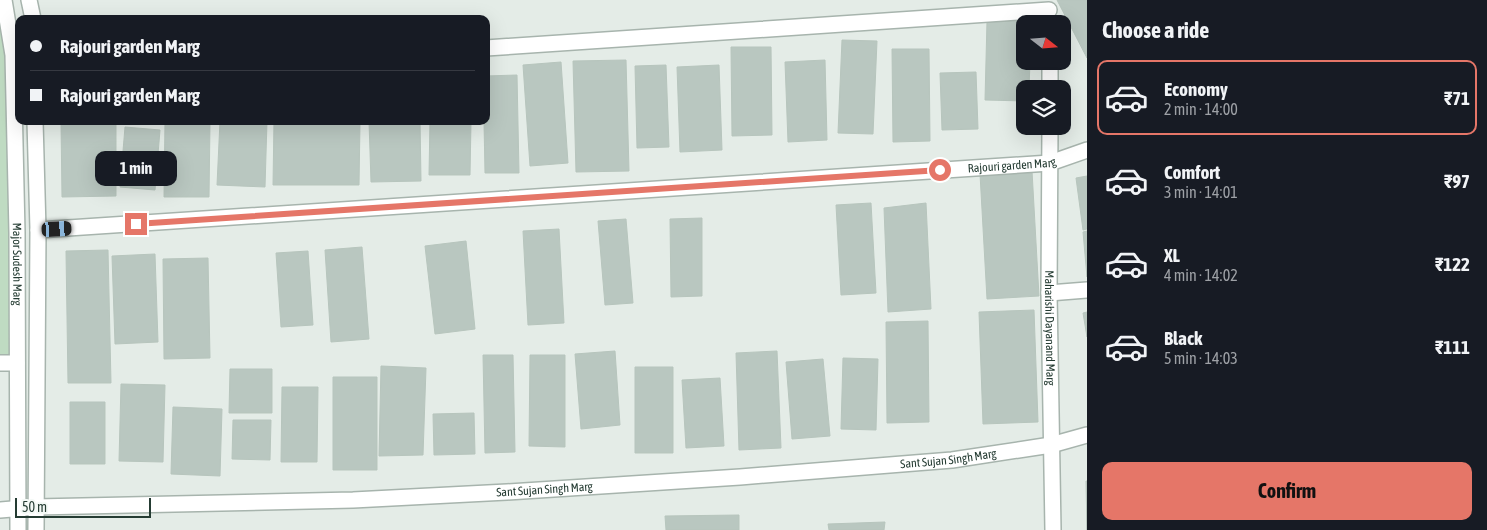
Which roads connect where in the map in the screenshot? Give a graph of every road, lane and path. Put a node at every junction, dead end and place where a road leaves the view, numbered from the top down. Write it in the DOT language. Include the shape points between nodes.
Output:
graph roads {
  1 [pos="4,0"];
  2 [pos="29,0"];
  3 [pos="1048,11"];
  4 [pos="32,15"];
  5 [pos="15,34"];
  6 [pos="490,48"];
  7 [pos="35,125"];
  8 [pos="1050,135"];
  9 [pos="1087,150"];
  10 [pos="1050,163"];
  11 [pos="38,230"];
  12 [pos="1087,290"];
  13 [pos="1049,293"];
  14 [pos="17,362"];
  15 [pos="0,363"];
  16 [pos="1087,435"];
  17 [pos="1052,445"];
  18 [pos="36,507"];
  19 [pos="18,509"];
  20 [pos="0,510"];
  21 [pos="18,530"];
  22 [pos="36,530"];
  23 [pos="1053,530"];
  1 -- 5 [label="street, Major Sudesh Marg"];
  2 -- 4 [label="street"];
  3 -- 6 [label="street"];
  5 -- 14 [label="street, Major Sudesh Marg"];
  7 -- 11 [label="street, Major Sudesh Marg"];
  8 -- 10 [label="street, Maharishi Dayanand Marg"];
  9 -- 10 [label="street, Rajouri garden Marg"];
  10 -- 11 [label="street, Rajouri garden Marg"];
  10 -- 13 [label="street, Maharishi Dayanand Marg"];
  11 -- 18 [label="street, Major Sudesh Marg"];
  12 -- 13 [label="street"];
  13 -- 17 [label="street, Maharishi Dayanand Marg"];
  14 -- 15 [label="street"];
  14 -- 19 [label="street, Major Sudesh Marg"];
  16 -- 17 [label="street, Sant Sujan Singh Marg"];
  17 -- 18 [label="street, Sant Sujan Singh Marg" via="952,460 507,492 353,500"];
  17 -- 23 [label="street, Maharishi Dayanand Marg"];
  18 -- 19 [label="street, Sant Sujan Singh Marg"];
  18 -- 22 [label="street, Major Sudesh Marg"];
  19 -- 20 [label="street, Sant Sujan Singh Marg"];
  19 -- 21 [label="street, Major Sudesh Marg"];
}
